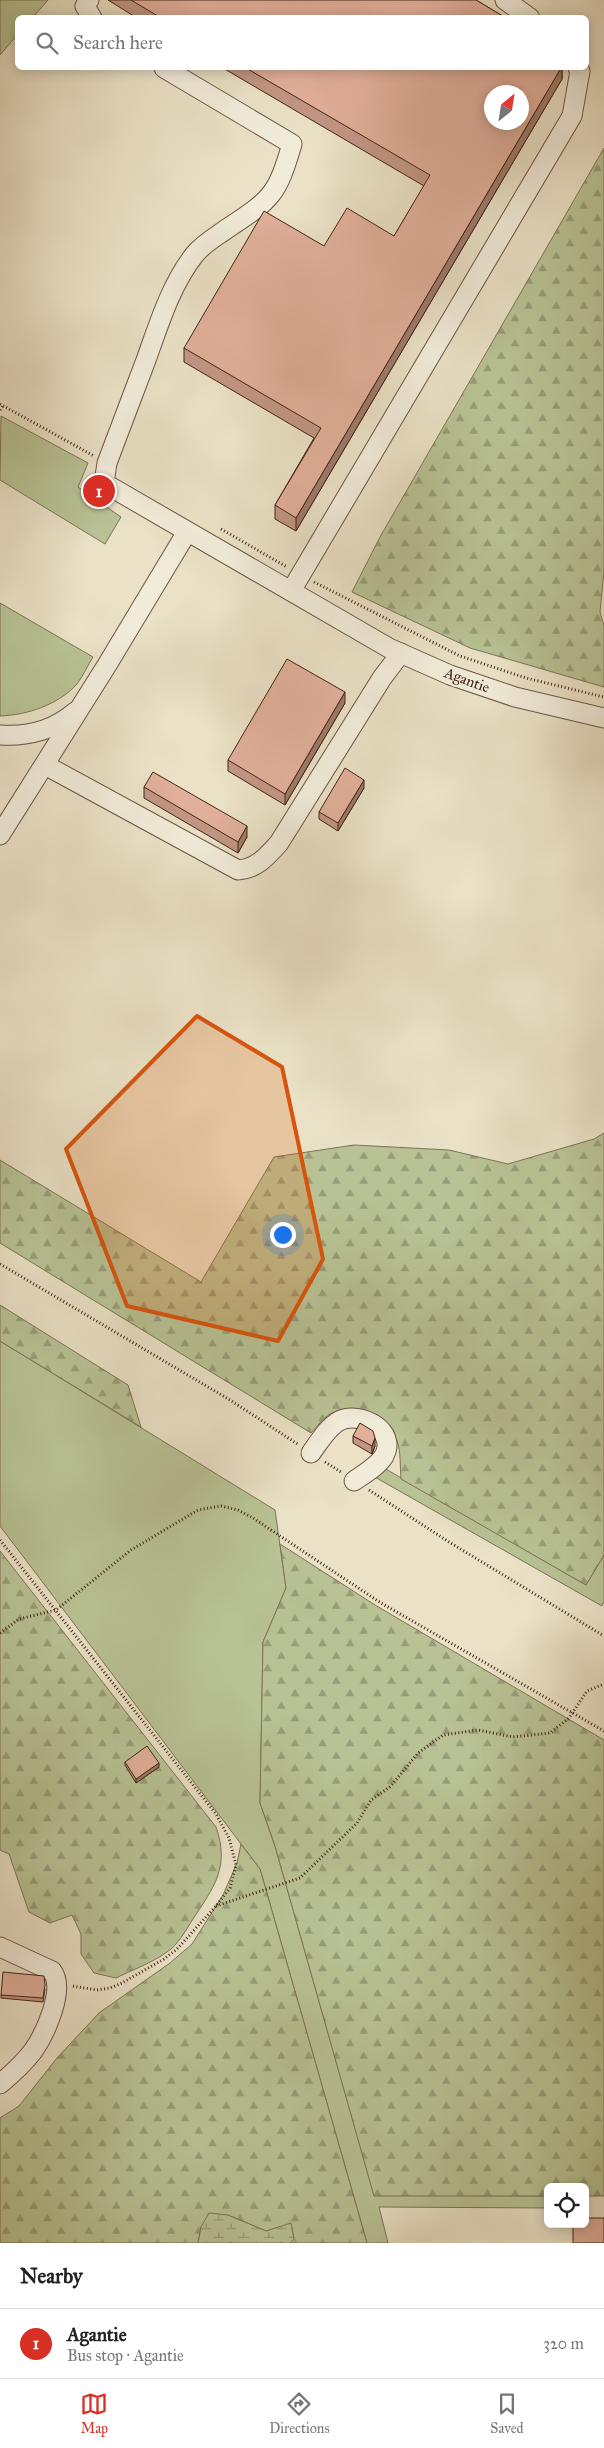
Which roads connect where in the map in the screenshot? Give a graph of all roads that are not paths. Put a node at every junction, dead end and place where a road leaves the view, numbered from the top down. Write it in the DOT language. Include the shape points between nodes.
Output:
graph roads {
  1 [pos="88,0"];
  2 [pos="505,0"];
  3 [pos="90,15"];
  4 [pos="526,15"];
  5 [pos="167,70"];
  6 [pos="579,70"];
  7 [pos="187,532"];
  8 [pos="291,591"];
  9 [pos="401,653"];
  10 [pos="86,700"];
  11 [pos="604,718"];
  12 [pos="0,735"];
  13 [pos="45,765"];
  14 [pos="0,835"];
  15 [pos="311,1452"];
  16 [pos="354,1481"];
  17 [pos="0,1947"];
  18 [pos="0,2084"];
  1 -- 3 [label="street" via="85,6"];
  2 -- 4 [label="street"];
  5 -- 7 [label="street, Agantie" via="292,144 273,194 260,207 204,246 185,268 165,308 107,463 104,484"];
  6 -- 8 [label="street" via="572,116"];
  7 -- 8 [label="street, Agantie"];
  7 -- 10 [label="street"];
  8 -- 9 [label="street, Agantie"];
  9 -- 11 [label="street, Agantie" via="450,675 515,697"];
  9 -- 13 [label="street" via="279,843 249,870 238,870"];
  10 -- 12 [label="street" via="63,721 46,730"];
  10 -- 13 [label="street"];
  13 -- 14 [label="street"];
  15 -- 16 [label="street" via="329,1429 341,1420 358,1418 374,1425 385,1434 386,1451 380,1462"];
  17 -- 18 [label="street" via="52,1971 57,1982 49,2019 33,2050"];
}
